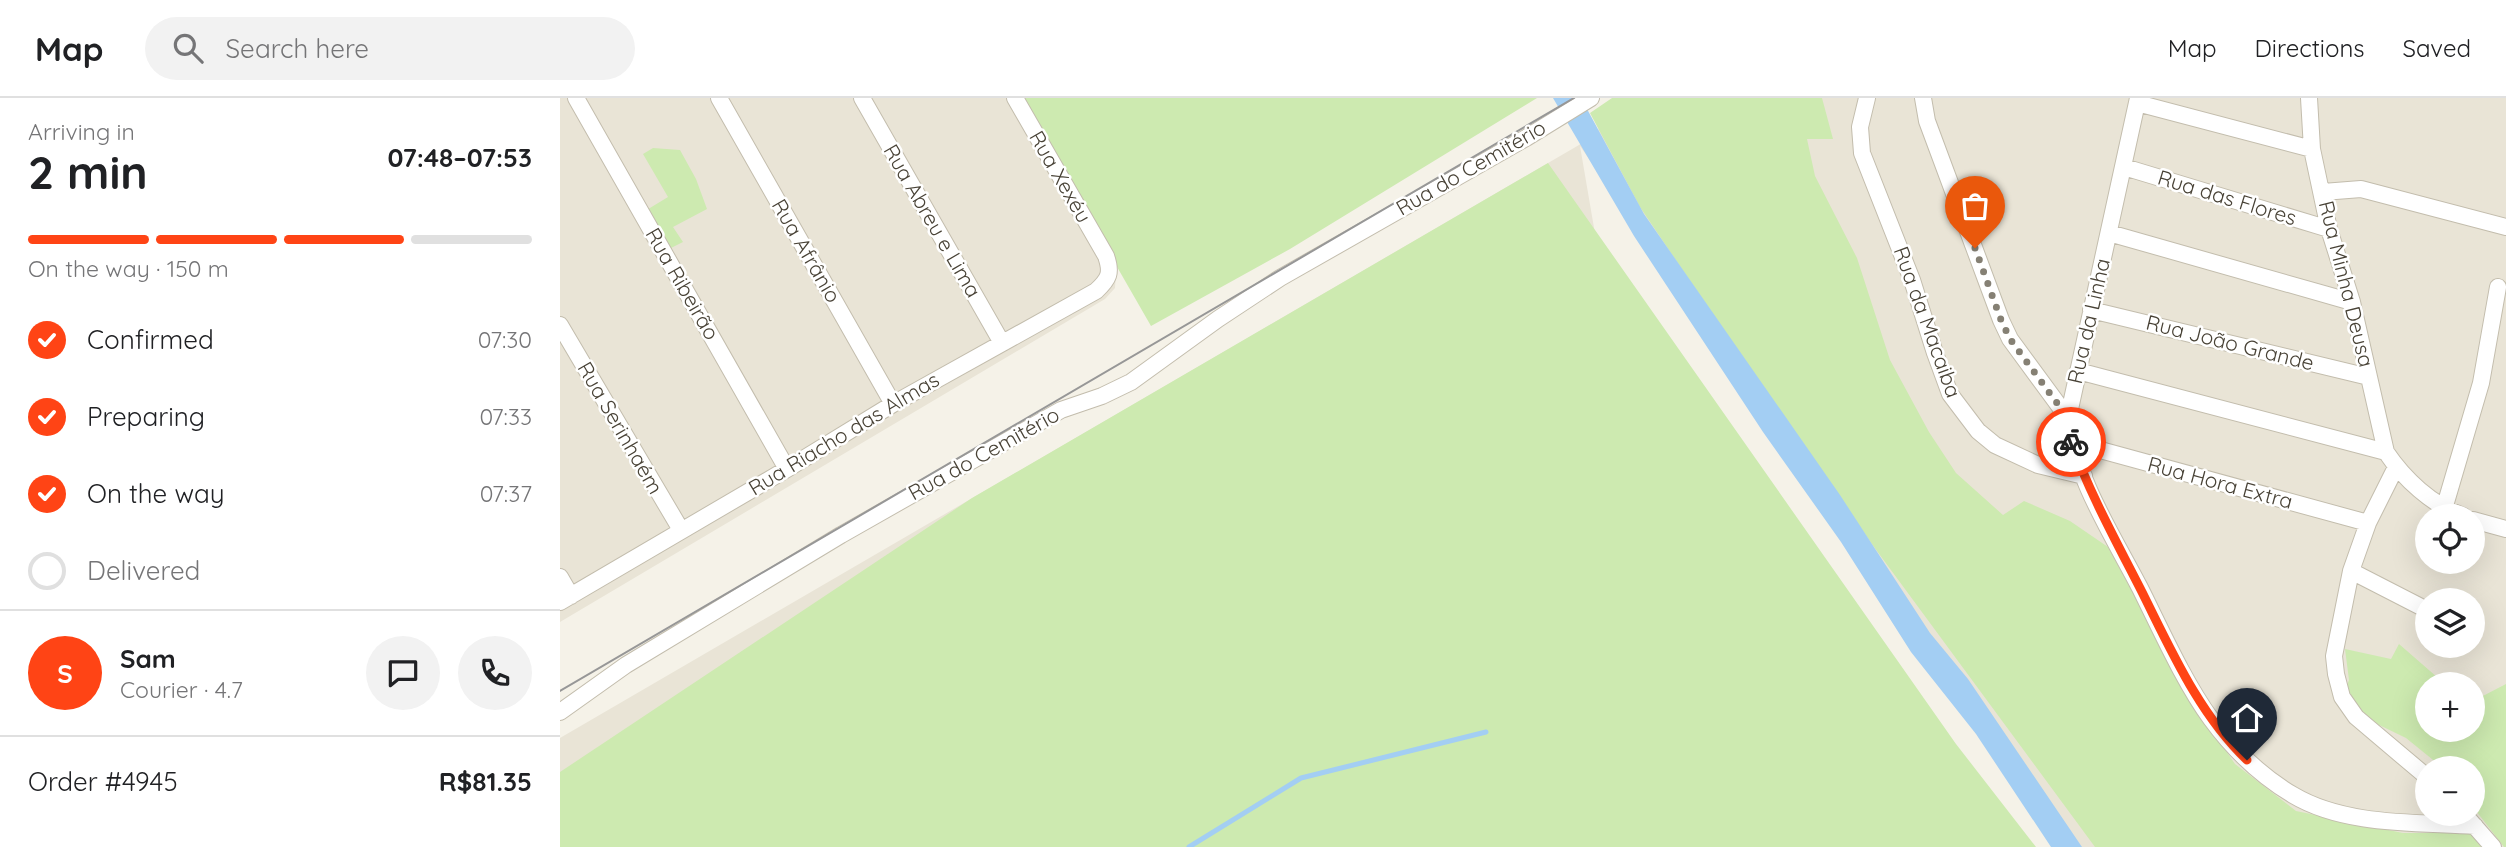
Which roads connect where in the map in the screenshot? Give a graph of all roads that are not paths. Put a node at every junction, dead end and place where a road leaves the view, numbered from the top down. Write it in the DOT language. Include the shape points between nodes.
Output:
graph roads {
  1 [pos="576,98"];
  2 [pos="719,98"];
  3 [pos="862,98"];
  4 [pos="1014,98"];
  5 [pos="1867,98"];
  6 [pos="1923,98"];
  7 [pos="2309,98"];
  8 [pos="1588,100"];
  9 [pos="2138,100"];
  10 [pos="2312,149"];
  11 [pos="2124,167"];
  12 [pos="2323,192"];
  13 [pos="2506,227"];
  14 [pos="2329,229"];
  15 [pos="2109,233"];
  16 [pos="1106,256"];
  17 [pos="2498,287"];
  18 [pos="2352,302"];
  19 [pos="2091,310"];
  20 [pos="560,325"];
  21 [pos="1002,343"];
  22 [pos="2078,371"];
  23 [pos="2369,377"];
  24 [pos="892,404"];
  25 [pos="2068,418"];
  26 [pos="2071,442"];
  27 [pos="2386,452"];
  28 [pos="2396,467"];
  29 [pos="788,469"];
  30 [pos="2084,476"];
  31 [pos="2438,504"];
  32 [pos="2445,504"];
  33 [pos="2368,523"];
  34 [pos="2485,523"];
  35 [pos="2506,529"];
  36 [pos="681,530"];
  37 [pos="2351,571"];
  38 [pos="560,577"];
  39 [pos="565,599"];
  40 [pos="2415,604"];
  41 [pos="560,712"];
  42 [pos="2415,767"];
  43 [pos="2415,818"];
  44 [pos="2474,826"];
  45 [pos="2493,847"];
  1 -- 29 [label="street, Rua Ribeirão"];
  2 -- 24 [label="street, Rua Afrânio"];
  3 -- 21 [label="street, Rua Abreu e Lima"];
  4 -- 16 [label="street, Rua Xexéu"];
  5 -- 30 [label="street, Rua da Macaiba" via="1860,127 1862,153 1950,394 1995,445 2038,465"];
  6 -- 25 [label="street" via="1927,121 2001,320"];
  7 -- 10 [label="street, Rua Minha Deusa"];
  8 -- 41 [label="street, Rua do Cemitério" via="1280,278 1131,382 1061,410 841,535 626,665"];
  9 -- 10 [label="street"];
  9 -- 11 [label="street, Rua da Linha"];
  10 -- 12 [label="street, Rua Minha Deusa"];
  11 -- 14 [label="street, Rua das Flores"];
  11 -- 15 [label="street, Rua da Linha"];
  12 -- 13 [label="street" via="2361,189"];
  12 -- 14 [label="street, Rua Minha Deusa"];
  14 -- 18 [label="street, Rua Minha Deusa"];
  15 -- 18 [label="street"];
  15 -- 19 [label="street, Rua da Linha"];
  16 -- 21 [label="street, Rua Riacho das Almas" via="1109,277 1096,291"];
  17 -- 32 [label="street" via="2481,383"];
  18 -- 23 [label="street, Rua Minha Deusa"];
  19 -- 22 [label="street, Rua da Linha"];
  19 -- 23 [label="street, Rua João Grande"];
  20 -- 36 [label="street, Rua Serinhaém"];
  21 -- 24 [label="street, Rua Riacho das Almas"];
  22 -- 25 [label="street, Rua da Linha"];
  22 -- 27 [label="street"];
  23 -- 27 [label="street, Rua Minha Deusa"];
  24 -- 29 [label="street, Rua Riacho das Almas"];
  25 -- 26 [label="street, Rua da Linha"];
  26 -- 30 [label="street, Rua da Linha"];
  26 -- 33 [label="street, Rua Hora Extra"];
  27 -- 28 [label="street, Rua Minha Deusa"];
  28 -- 31 [label="street, Rua Minha Deusa"];
  28 -- 33 [label="street"];
  29 -- 36 [label="street, Rua Riacho das Almas"];
  30 -- 43 [label="street, Rua da Linha" via="2167,642 2232,746 2262,774 2316,806 2356,816"];
  33 -- 37 [label="street"];
  34 -- 35 [label="street"];
  36 -- 39 [label="street, Rua Riacho das Almas"];
  37 -- 40 [label="street"];
  37 -- 42 [label="street" via="2334,656 2337,684 2356,718"];
  38 -- 39 [label="street"];
  44 -- 45 [label="street"];
}
